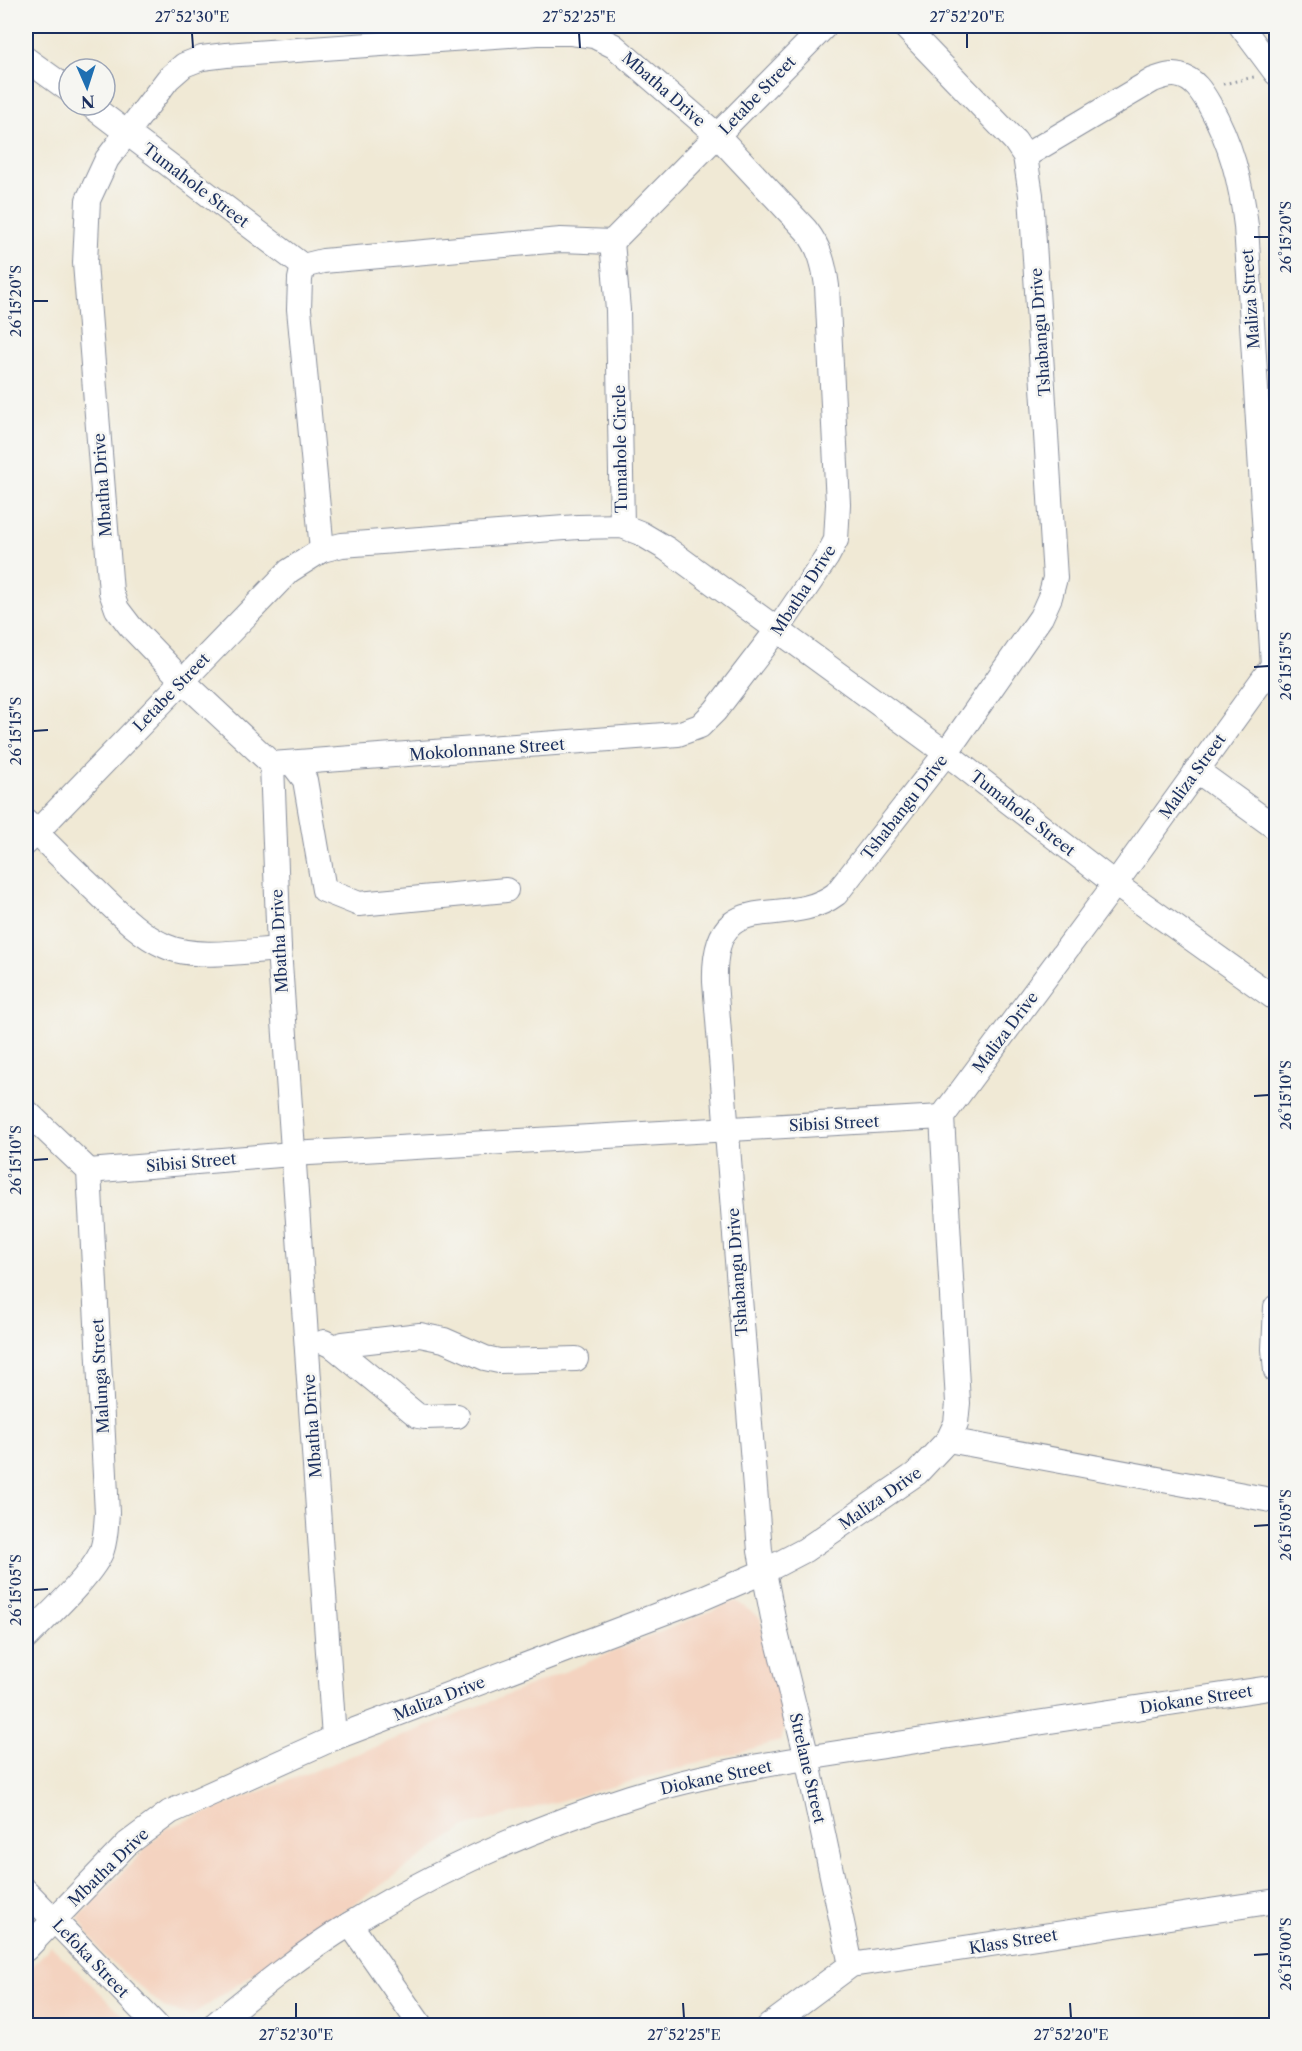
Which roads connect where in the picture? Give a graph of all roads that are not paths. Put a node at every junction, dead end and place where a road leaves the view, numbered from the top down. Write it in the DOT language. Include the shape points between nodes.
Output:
graph roads {
  1 [pos="825,26"];
  2 [pos="904,26"];
  3 [pos="1241,26"];
  4 [pos="26,58"];
  5 [pos="1265,75"];
  6 [pos="57,81"];
  7 [pos="106,117"];
  8 [pos="127,132"];
  9 [pos="717,135"];
  10 [pos="1025,156"];
  11 [pos="612,242"];
  12 [pos="303,266"];
  13 [pos="622,526"];
  14 [pos="322,550"];
  15 [pos="778,629"];
  16 [pos="1275,665"];
  17 [pos="182,680"];
  18 [pos="700,726"];
  19 [pos="946,753"];
  20 [pos="282,764"];
  21 [pos="1196,770"];
  22 [pos="1276,828"];
  23 [pos="29,832"];
  24 [pos="1115,884"];
  25 [pos="506,890"];
  26 [pos="279,949"];
  27 [pos="1276,999"];
  28 [pos="26,1111"];
  29 [pos="942,1117"];
  30 [pos="727,1129"];
  31 [pos="292,1154"];
  32 [pos="89,1171"];
  33 [pos="1276,1307"];
  34 [pos="306,1339"];
  35 [pos="334,1347"];
  36 [pos="576,1359"];
  37 [pos="1276,1371"];
  38 [pos="457,1416"];
  39 [pos="948,1440"];
  40 [pos="1276,1501"];
  41 [pos="763,1572"];
  42 [pos="26,1638"];
  43 [pos="1276,1687"];
  44 [pos="334,1738"];
  45 [pos="807,1758"];
  46 [pos="26,1891"];
  47 [pos="1276,1901"];
  48 [pos="54,1920"];
  49 [pos="350,1924"];
  50 [pos="26,1949"];
  51 [pos="851,1965"];
  52 [pos="157,2025"];
  53 [pos="213,2025"];
  54 [pos="422,2025"];
  55 [pos="769,2025"];
  1 -- 9 [label="street, Letabe Street"];
  2 -- 10 [label="street, Tshabangu Drive"];
  3 -- 5 [label="street"];
  4 -- 6 [label="street"];
  7 -- 8 [label="street, Tumahole Street"];
  8 -- 9 [label="street, Mbatha Drive" via="168,79 184,65 202,58 571,33 594,36 614,46"];
  8 -- 12 [label="street, Tumahole Street"];
  8 -- 17 [label="street, Mbatha Drive" via="96,179 88,200 85,231 108,567 117,609"];
  9 -- 11 [label="street, Letabe Street"];
  9 -- 15 [label="street, Mbatha Drive" via="817,244 827,286 836,540"];
  10 -- 16 [label="street, Maliza Street" via="1161,77 1181,76 1200,89 1219,122 1232,152 1243,201"];
  10 -- 19 [label="street, Tshabangu Drive" via="1031,195 1055,578 1041,617"];
  11 -- 12 [label="street" via="561,240"];
  11 -- 13 [label="street, Tumahole Circle" via="618,310"];
  12 -- 14 [label="street" via="299,309"];
  13 -- 14 [label="street, Tumahole Circle" via="365,542"];
  13 -- 15 [label="street, Tumahole Street" via="661,544"];
  14 -- 17 [label="street, Letabe Street" via="289,571"];
  15 -- 18 [label="street, Mbatha Drive"];
  15 -- 19 [label="street, Tumahole Street"];
  16 -- 21 [label="street, Maliza Street"];
  17 -- 20 [label="street, Mbatha Drive"];
  17 -- 23 [label="street, Letabe Street"];
  18 -- 20 [label="street, Mokolonnane Street" via="678,734"];
  19 -- 24 [label="street, Tumahole Street"];
  19 -- 30 [label="street, Tshabangu Drive" via="836,894 806,909 743,917 726,928 715,968"];
  20 -- 25 [label="street" via="305,780 324,890 359,904"];
  20 -- 26 [label="street, Mbatha Drive"];
  21 -- 22 [label="street"];
  21 -- 24 [label="street, Maliza Street"];
  23 -- 26 [label="street" via="144,934 166,947 213,953"];
  24 -- 27 [label="street, Tumahole Street"];
  24 -- 29 [label="street, Maliza Drive"];
  26 -- 31 [label="street, Mbatha Drive"];
  28 -- 32 [label="street"];
  29 -- 30 [label="street, Sibisi Street"];
  29 -- 39 [label="street, Maliza Drive" via="958,1403 956,1423"];
  30 -- 31 [label="street, Sibisi Street"];
  30 -- 41 [label="street, Tshabangu Drive" via="756,1526"];
  31 -- 32 [label="street, Sibisi Street"];
  31 -- 34 [label="street, Mbatha Drive"];
  32 -- 42 [label="street, Malunga Street" via="106,1534 102,1551 90,1569"];
  33 -- 37 [label="street"];
  34 -- 35 [label="street"];
  34 -- 44 [label="street, Mbatha Drive"];
  35 -- 36 [label="street" via="420,1335 499,1361"];
  35 -- 38 [label="street" via="418,1416"];
  39 -- 40 [label="street"];
  39 -- 41 [label="street, Maliza Drive" via="917,1473 805,1550"];
  41 -- 44 [label="street, Maliza Drive"];
  41 -- 45 [label="street, Strelane Street"];
  43 -- 45 [label="street, Diokane Street"];
  44 -- 48 [label="street, Mbatha Drive" via="170,1812 127,1844"];
  45 -- 49 [label="street, Diokane Street" via="694,1779 553,1824 431,1878"];
  45 -- 51 [label="street, Strelane Street"];
  46 -- 48 [label="street, Lefoka Street"];
  47 -- 51 [label="street, Klass Street"];
  48 -- 50 [label="street, Mbatha Drive"];
  48 -- 52 [label="street, Lefoka Street"];
  49 -- 53 [label="street, Diokane Street"];
  49 -- 54 [label="street"];
  51 -- 55 [label="street, Klass Street"];
}
